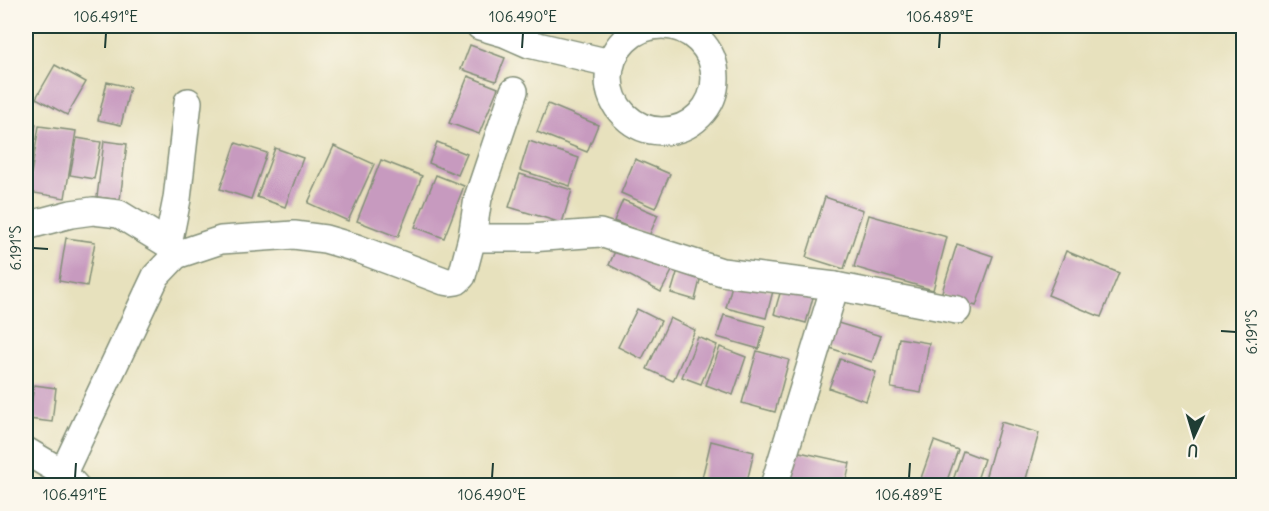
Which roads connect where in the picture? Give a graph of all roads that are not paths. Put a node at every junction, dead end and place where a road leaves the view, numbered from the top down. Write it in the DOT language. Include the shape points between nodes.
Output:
graph roads {
  1 [pos="480,26"];
  2 [pos="676,26"];
  3 [pos="628,31"];
  4 [pos="610,63"];
  5 [pos="514,91"];
  6 [pos="188,102"];
  7 [pos="26,226"];
  8 [pos="472,238"];
  9 [pos="172,249"];
  10 [pos="835,286"];
  11 [pos="957,310"];
  12 [pos="26,452"];
  13 [pos="69,479"];
  14 [pos="774,486"];
  1 -- 4 [label="street" via="530,44"];
  2 -- 3 [label="street"];
  2 -- 4 [label="street" via="691,33 712,59 713,92 695,120 663,131 632,122 611,96"];
  3 -- 4 [label="street"];
  5 -- 8 [label="street" via="478,198"];
  6 -- 9 [label="street"];
  7 -- 9 [label="street" via="93,211 119,214"];
  8 -- 9 [label="street" via="462,276 450,282 325,239 294,236 221,240"];
  8 -- 10 [label="street" via="600,233 722,272"];
  9 -- 13 [label="street" via="156,276"];
  10 -- 11 [label="street"];
  10 -- 14 [label="street"];
  12 -- 13 [label="street"];
}
